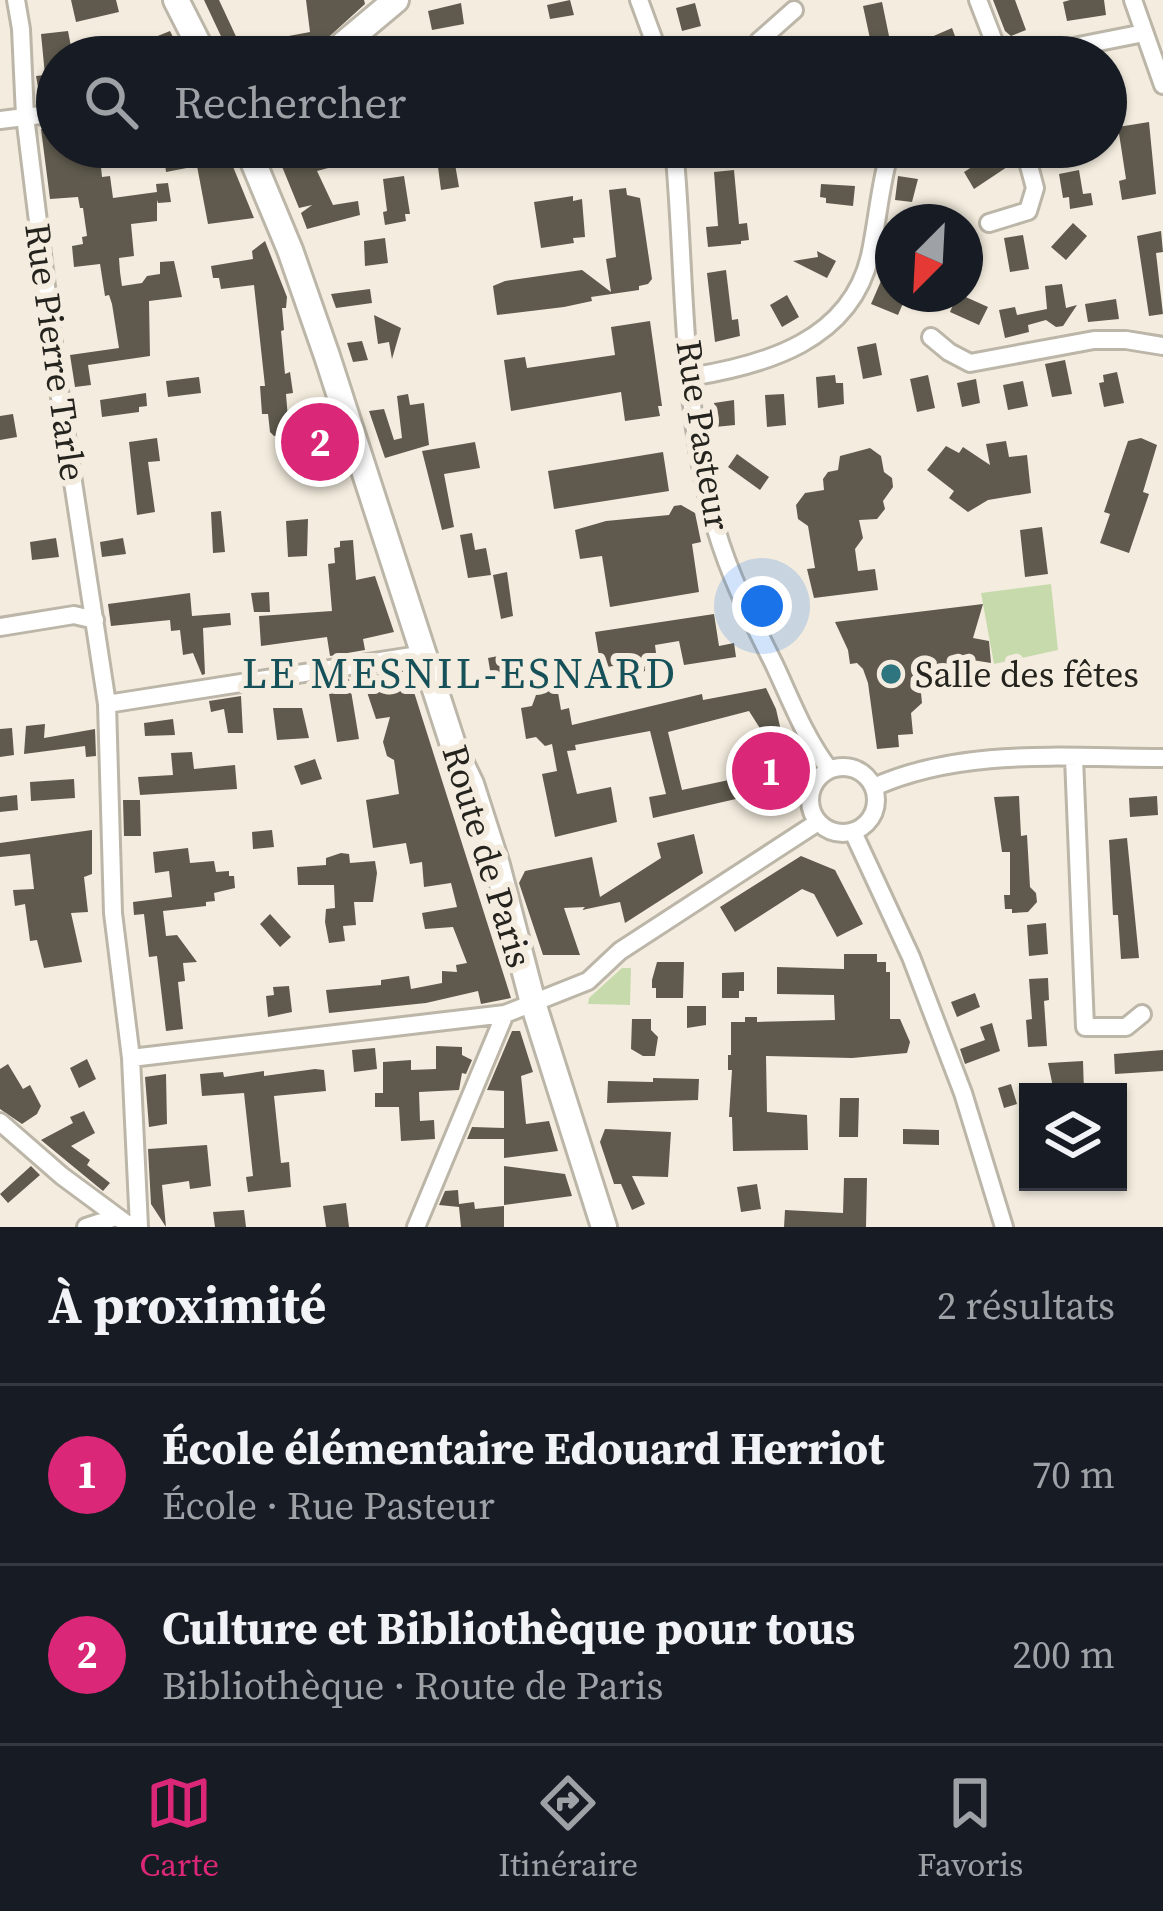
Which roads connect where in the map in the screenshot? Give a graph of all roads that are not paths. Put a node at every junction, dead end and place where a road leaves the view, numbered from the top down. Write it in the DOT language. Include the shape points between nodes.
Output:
graph roads {
  1 [pos="16,0"];
  2 [pos="176,0"];
  3 [pos="396,0"];
  4 [pos="639,0"];
  5 [pos="978,0"];
  6 [pos="1133,0"];
  7 [pos="794,10"];
  8 [pos="1144,33"];
  9 [pos="195,36"];
  10 [pos="353,36"];
  11 [pos="652,36"];
  12 [pos="764,36"];
  13 [pos="992,36"];
  14 [pos="1127,36"];
  15 [pos="1163,85"];
  16 [pos="36,115"];
  17 [pos="25,116"];
  18 [pos="0,120"];
  19 [pos="256,168"];
  20 [pos="675,168"];
  21 [pos="886,168"];
  22 [pos="1030,168"];
  23 [pos="989,223"];
  24 [pos="931,337"];
  25 [pos="1163,346"];
  26 [pos="690,377"];
  27 [pos="95,620"];
  28 [pos="0,627"];
  29 [pos="425,655"];
  30 [pos="107,704"];
  31 [pos="1074,758"];
  32 [pos="1163,758"];
  33 [pos="829,770"];
  34 [pos="874,787"];
  35 [pos="818,822"];
  36 [pos="853,832"];
  37 [pos="533,1004"];
  38 [pos="505,1014"];
  39 [pos="1142,1014"];
  40 [pos="131,1058"];
  41 [pos="0,1122"];
  42 [pos="129,1224"];
  43 [pos="86,1227"];
  44 [pos="416,1227"];
  45 [pos="604,1227"];
  46 [pos="1004,1227"];
  1 -- 17 [label="street, Rue Pierre Tarle"];
  2 -- 9 [label="main road"];
  3 -- 10 [label="main road"];
  4 -- 11 [label="street"];
  5 -- 13 [label="street"];
  6 -- 8 [label="street"];
  7 -- 12 [label="street"];
  8 -- 14 [label="street"];
  8 -- 15 [label="street"];
  16 -- 17 [label="street"];
  17 -- 18 [label="street"];
  17 -- 27 [label="street, Rue Pierre Tarle"];
  19 -- 29 [label="main road, Route de Paris" via="298,271"];
  20 -- 26 [label="street, Rue Pasteur"];
  21 -- 26 [label="street" via="865,274 829,325 773,357"];
  22 -- 23 [label="street" via="1035,188 1028,211"];
  24 -- 25 [label="street" via="970,362 1094,340"];
  26 -- 33 [label="street, Rue Pasteur" via="728,567"];
  27 -- 28 [label="street" via="74,615"];
  27 -- 30 [label="street, Rue Pierre Tarle"];
  29 -- 30 [label="street"];
  29 -- 37 [label="main road, Route de Paris" via="499,870"];
  30 -- 40 [label="street, Rue Pierre Tarle" via="113,913"];
  31 -- 32 [label="street"];
  31 -- 34 [label="street" via="958,763"];
  31 -- 39 [label="street" via="1085,1027 1126,1027"];
  33 -- 34 [label="street" via="850,767"];
  33 -- 35 [label="street" via="810,793"];
  34 -- 36 [label="street" via="875,809"];
  35 -- 36 [label="street"];
  35 -- 37 [label="street" via="620,951 588,981"];
  36 -- 46 [label="street" via="956,1073"];
  37 -- 38 [label="street"];
  37 -- 45 [label="main road, Route de Paris"];
  38 -- 40 [label="street"];
  38 -- 44 [label="street"];
  40 -- 42 [label="street, Rue Pierre Tarle"];
  41 -- 42 [label="street"];
  42 -- 43 [label="street"];
}
